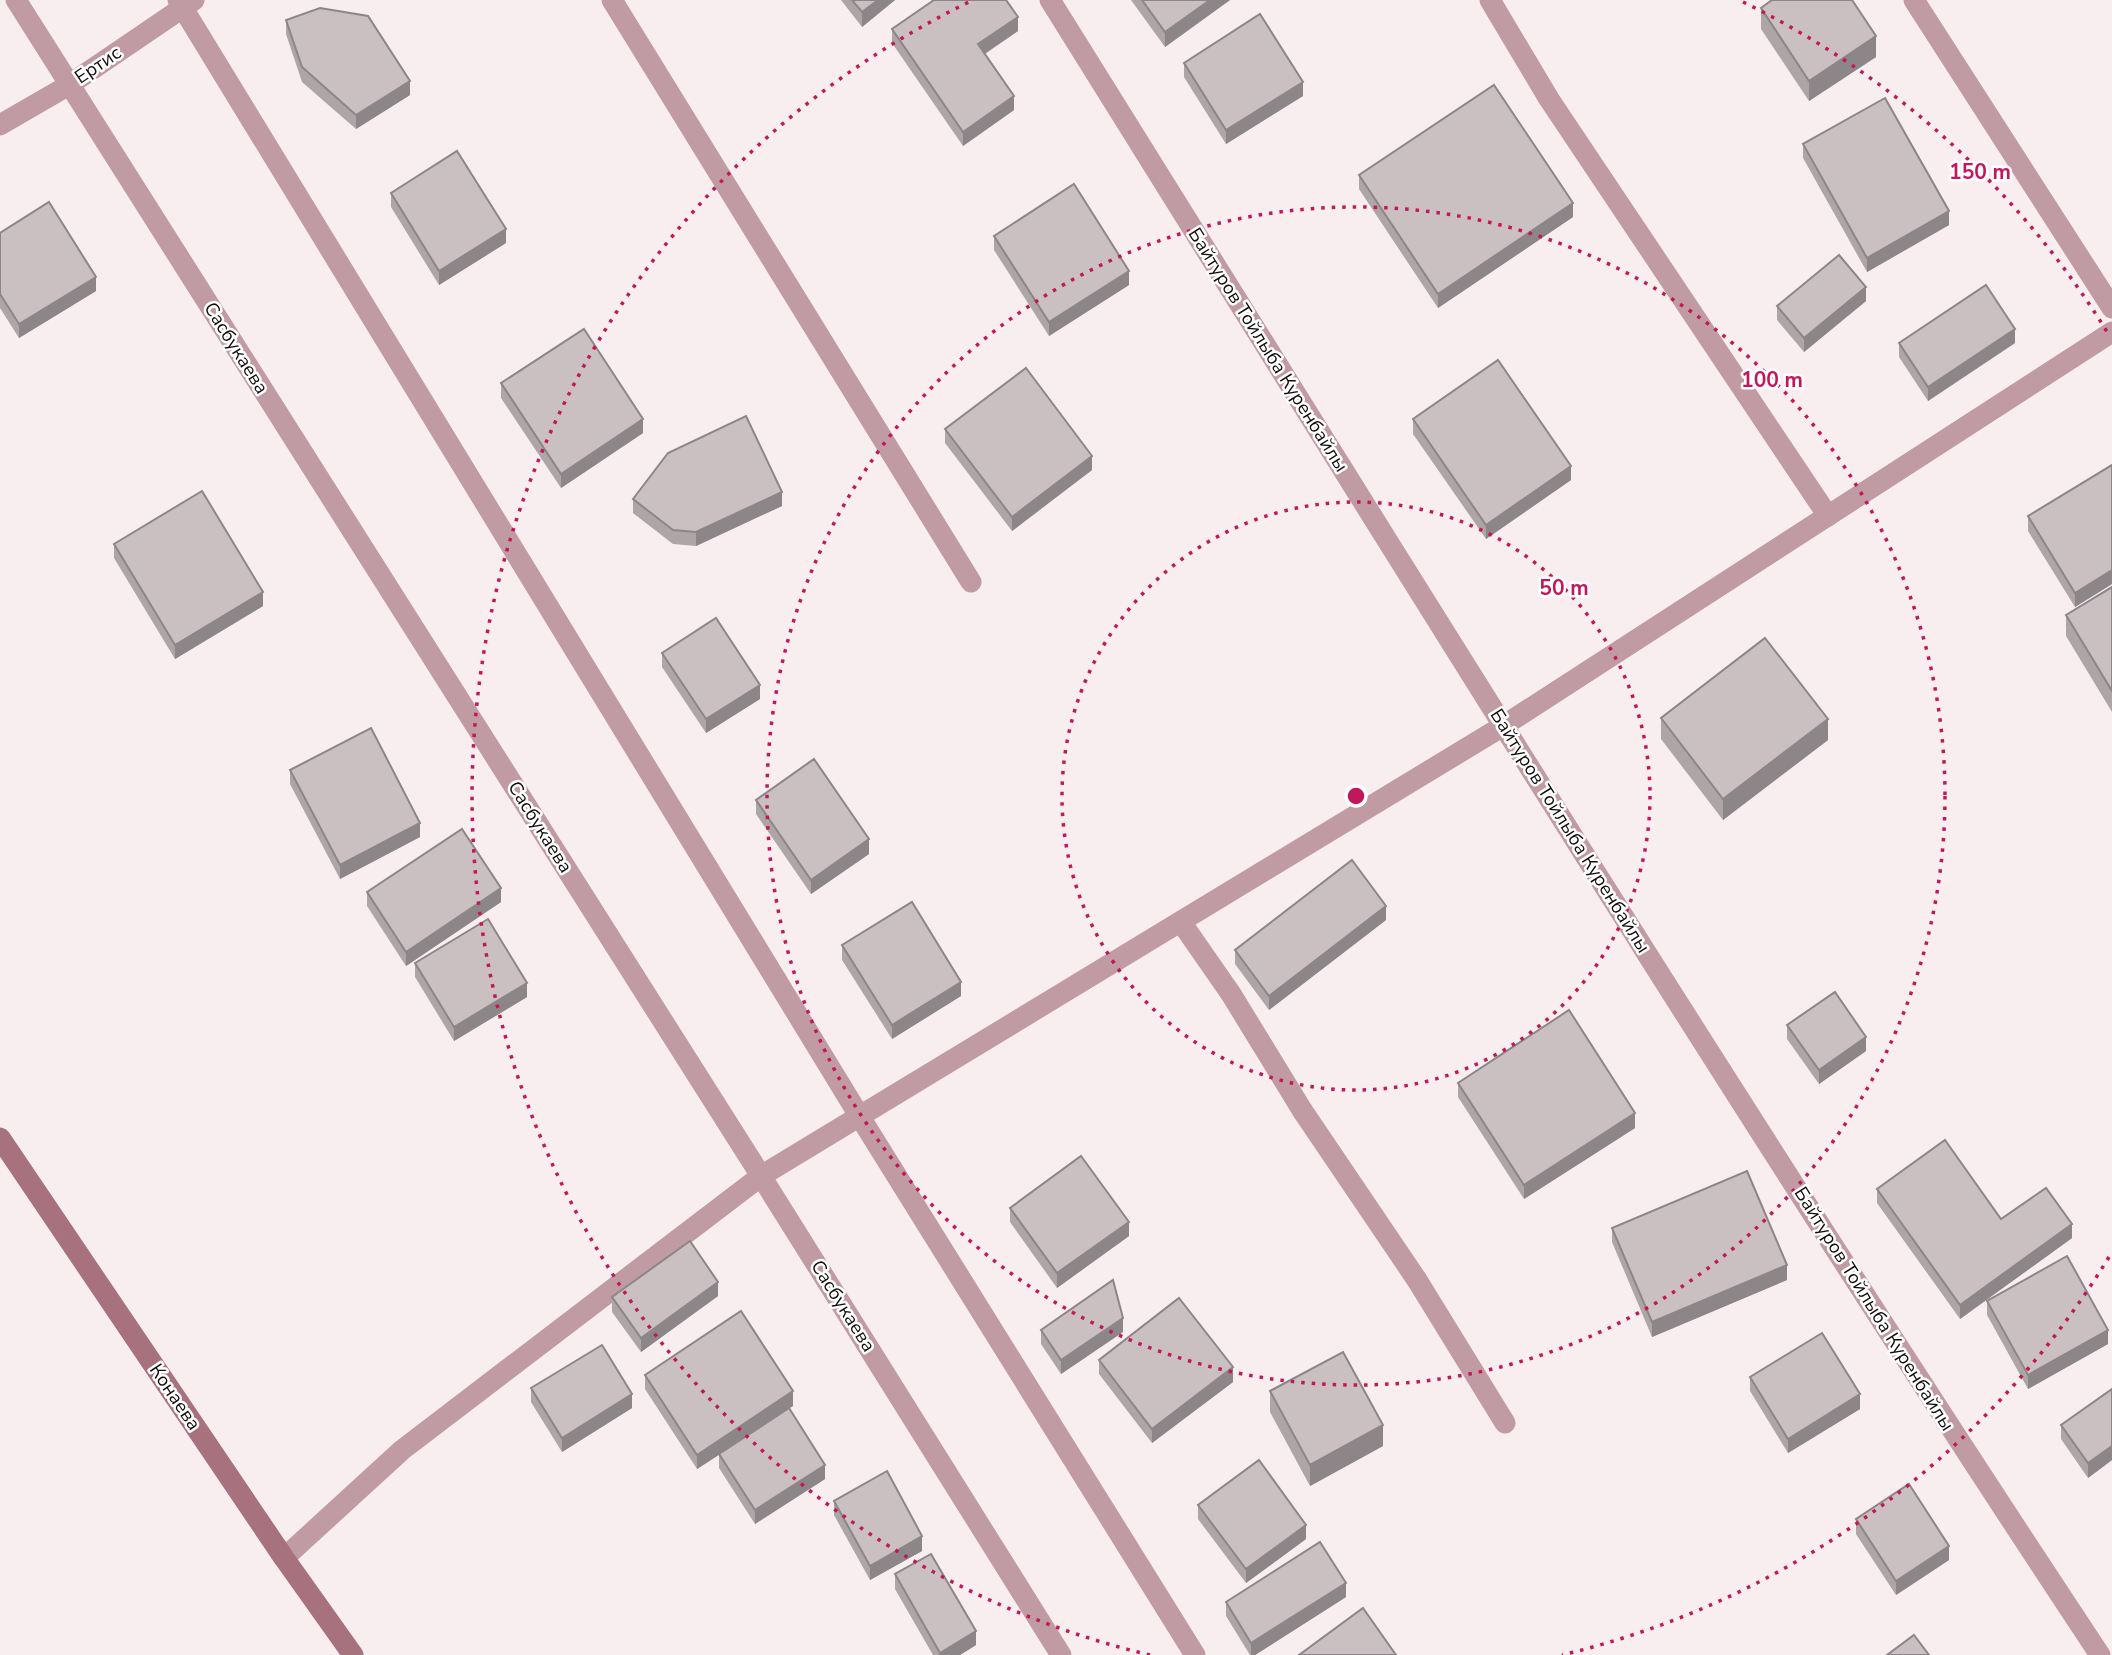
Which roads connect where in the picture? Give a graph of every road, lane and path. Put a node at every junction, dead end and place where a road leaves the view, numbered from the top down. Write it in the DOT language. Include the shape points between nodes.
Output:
graph roads {
  1 [pos="16,0"];
  2 [pos="612,0"];
  3 [pos="1050,0"];
  4 [pos="1490,0"];
  5 [pos="1914,0"];
  6 [pos="185,2"];
  7 [pos="69,85"];
  8 [pos="0,125"];
  9 [pos="2112,308"];
  10 [pos="2112,332"];
  11 [pos="1828,516"];
  12 [pos="971,582"];
  13 [pos="1503,726"];
  14 [pos="1181,922"];
  15 [pos="860,1117"];
  16 [pos="0,1138"];
  17 [pos="761,1176"];
  18 [pos="1506,1423"];
  19 [pos="284,1558"];
  20 [pos="353,1655"];
  21 [pos="1062,1655"];
  22 [pos="1195,1655"];
  23 [pos="2100,1655"];
  1 -- 7 [label="street, Сасбукаева"];
  2 -- 12 [label="street"];
  3 -- 13 [label="street, Байтуров Тойлыба Куренбайлы"];
  4 -- 11 [label="street" via="1549,99"];
  5 -- 9 [label="street"];
  6 -- 7 [label="street, Ертис"];
  6 -- 15 [label="street"];
  7 -- 8 [label="street, Ертис"];
  7 -- 17 [label="street, Сасбукаева"];
  10 -- 11 [label="street"];
  11 -- 13 [label="street"];
  13 -- 14 [label="street"];
  13 -- 23 [label="street, Байтуров Тойлыба Куренбайлы"];
  14 -- 15 [label="street"];
  14 -- 18 [label="street"];
  15 -- 17 [label="street"];
  15 -- 22 [label="street"];
  16 -- 19 [label="main road, Конаева"];
  17 -- 19 [label="street" via="402,1450"];
  17 -- 21 [label="street, Сасбукаева"];
  19 -- 20 [label="main road, Конаева"];
}
